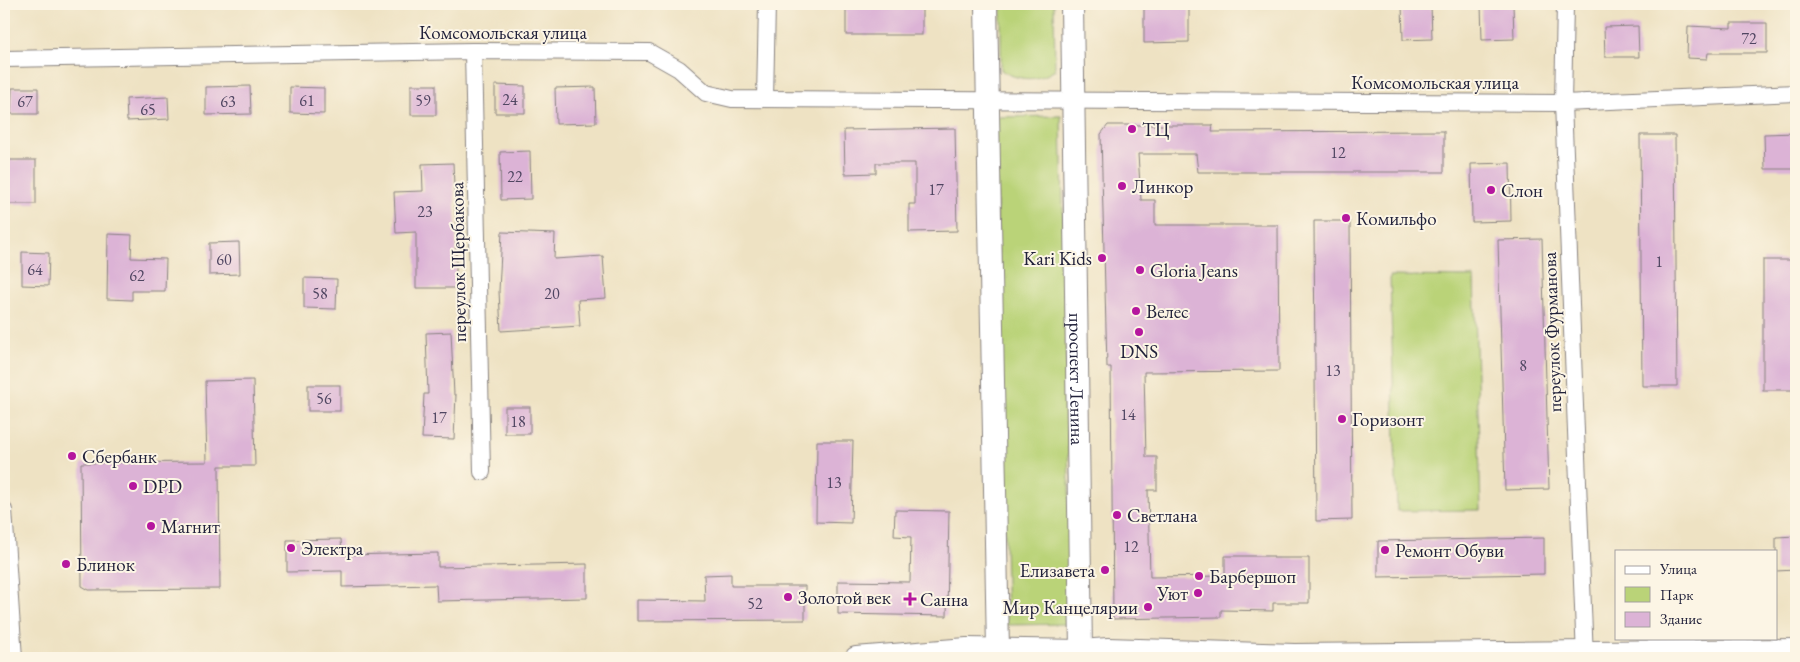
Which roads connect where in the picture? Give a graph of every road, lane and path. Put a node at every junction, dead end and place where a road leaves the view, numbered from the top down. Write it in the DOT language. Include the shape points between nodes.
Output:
graph roads {
  1 [pos="767,4"];
  2 [pos="986,4"];
  3 [pos="1072,4"];
  4 [pos="1565,4"];
  5 [pos="473,51"];
  6 [pos="4,59"];
  7 [pos="1796,92"];
  8 [pos="765,99"];
  9 [pos="988,100"];
  10 [pos="1074,100"];
  11 [pos="1563,103"];
  12 [pos="482,472"];
  13 [pos="4,510"];
  14 [pos="1796,650"];
  15 [pos="998,654"];
  16 [pos="1081,654"];
  17 [pos="1585,654"];
  18 [pos="1294,657"];
  19 [pos="14,658"];
  20 [pos="856,658"];
  1 -- 8 [label="street"];
  2 -- 9 [label="street"];
  3 -- 10 [label="street, проспект Ленина"];
  4 -- 11 [label="street, переулок Фурманова"];
  5 -- 6 [label="street, Комсомольская улица"];
  5 -- 8 [label="street, Комсомольская улица" via="648,52 679,69 706,93 732,99"];
  5 -- 12 [label="street, переулок Щербакова"];
  7 -- 11 [label="street, Комсомольская улица"];
  8 -- 9 [label="street, Комсомольская улица"];
  9 -- 10 [label="street"];
  9 -- 15 [label="street"];
  10 -- 11 [label="street, Комсомольская улица"];
  10 -- 16 [label="street, проспект Ленина"];
  11 -- 17 [label="street, переулок Фурманова"];
  13 -- 19 [label="street"];
  14 -- 17 [label="street"];
  15 -- 16 [label="street"];
  15 -- 20 [label="street" via="967,649"];
  16 -- 18 [label="street" via="1108,649"];
  17 -- 18 [label="street"];
}
